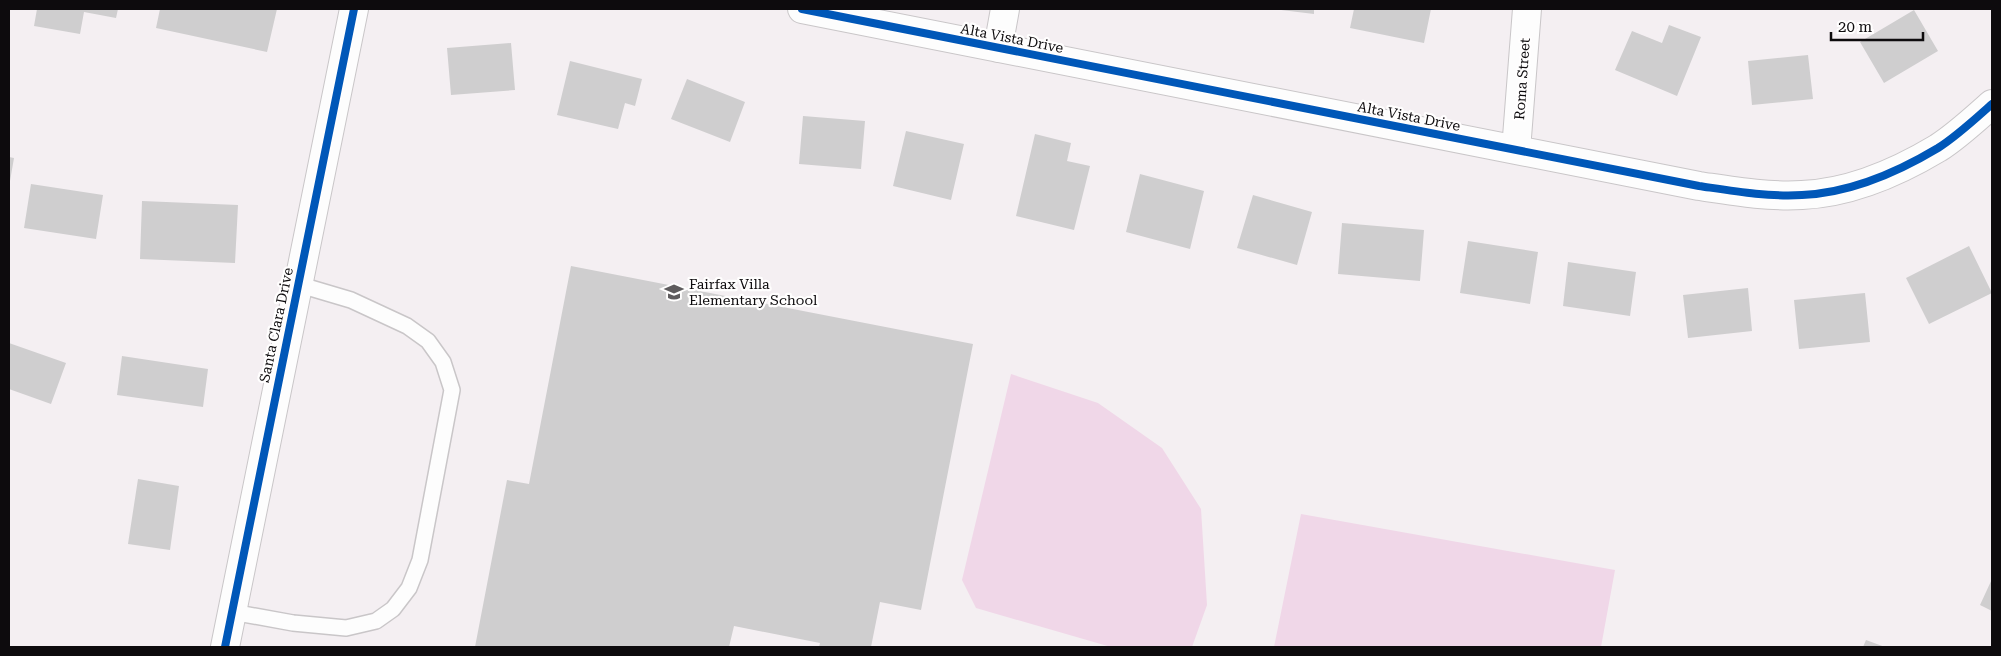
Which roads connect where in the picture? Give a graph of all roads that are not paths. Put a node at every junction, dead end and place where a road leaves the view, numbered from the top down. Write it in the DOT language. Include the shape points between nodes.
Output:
graph roads {
  1 [pos="354,9"];
  2 [pos="802,9"];
  3 [pos="1005,9"];
  4 [pos="1527,9"];
  5 [pos="998,48"];
  6 [pos="1992,104"];
  7 [pos="1516,150"];
  8 [pos="298,284"];
  9 [pos="232,612"];
  10 [pos="225,647"];
  1 -- 8 [label="street, Santa Clara Drive"];
  2 -- 5 [label="street, Alta Vista Drive"];
  3 -- 5 [label="street"];
  4 -- 7 [label="street, Roma Street"];
  5 -- 7 [label="street, Alta Vista Drive"];
  6 -- 7 [label="street, Alta Vista Drive" via="1940,147 1895,171 1847,188 1803,195 1760,195 1699,186"];
  8 -- 9 [label="street, Santa Clara Drive"];
  8 -- 9 [label="lane" via="351,300 407,326 428,341 443,362 452,390 420,560 410,588 394,608 376,621 346,628"];
  9 -- 10 [label="street, Santa Clara Drive"];
}
